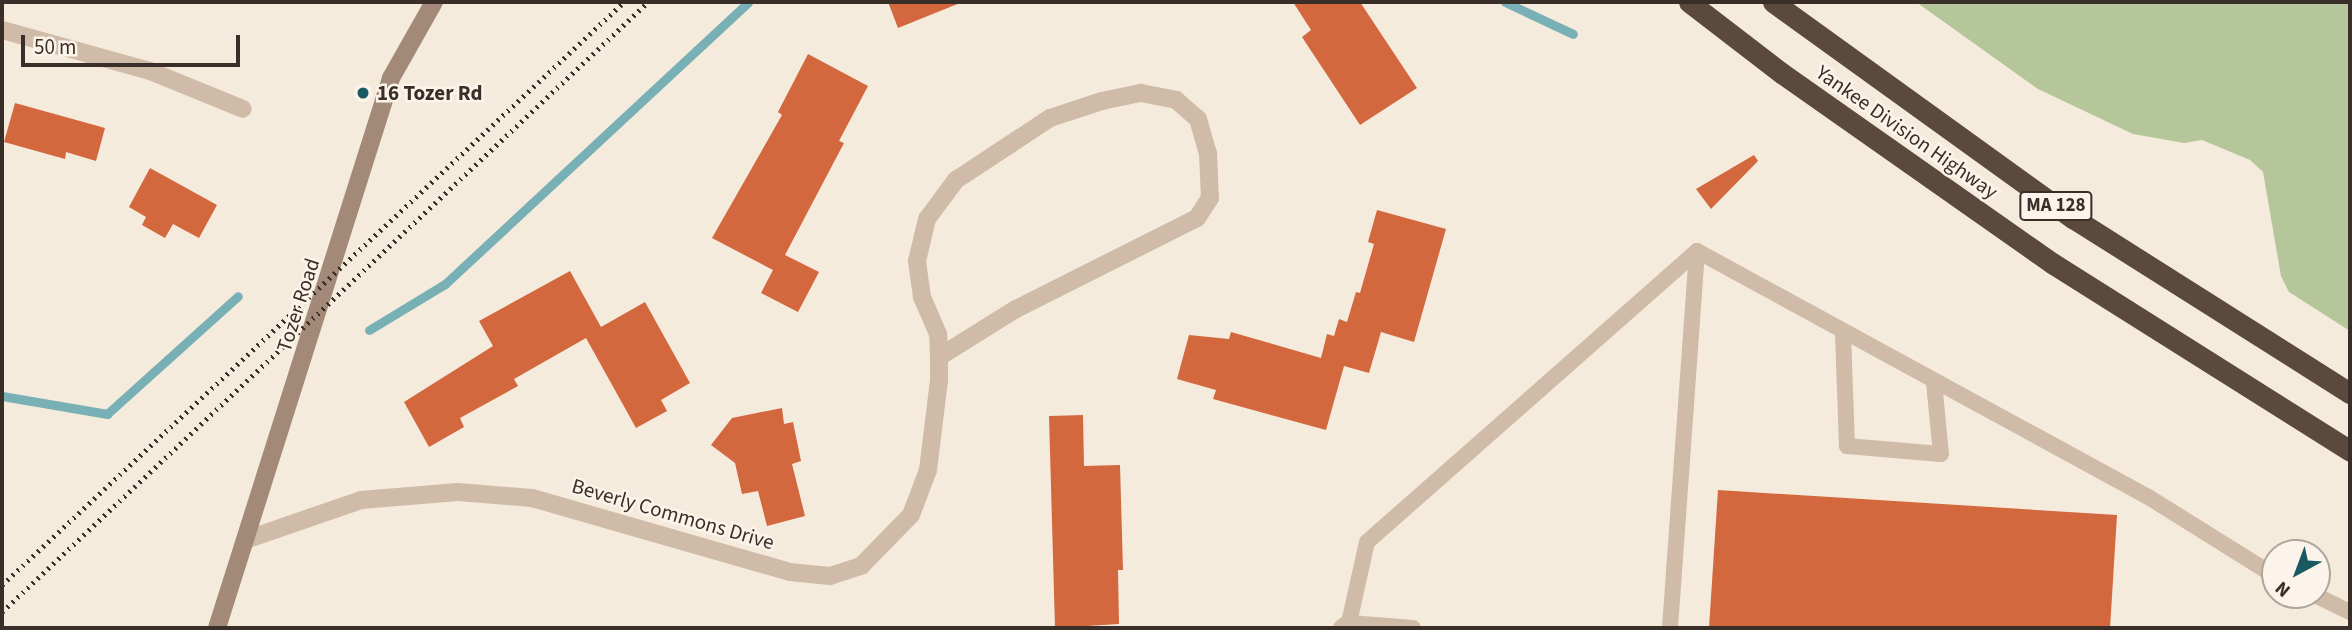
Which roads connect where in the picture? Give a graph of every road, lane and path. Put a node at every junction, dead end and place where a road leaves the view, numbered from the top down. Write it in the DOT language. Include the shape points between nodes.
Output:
graph roads {
  1 [pos="434,2"];
  2 [pos="1689,2"];
  3 [pos="1773,2"];
  4 [pos="2,30"];
  5 [pos="243,109"];
  6 [pos="1697,251"];
  7 [pos="1843,332"];
  8 [pos="939,357"];
  9 [pos="1934,383"];
  10 [pos="2350,393"];
  11 [pos="2350,451"];
  12 [pos="245,540"];
  13 [pos="2261,567"];
  14 [pos="2331,603"];
  15 [pos="2350,612"];
  16 [pos="1345,626"];
  17 [pos="217,628"];
  18 [pos="1413,628"];
  19 [pos="1670,628"];
  1 -- 12 [label="main road, Tozer Road" via="391,78 331,280"];
  2 -- 11 [label="highway, Yankee Division Highway / MA 128" via="1783,74 2052,263"];
  3 -- 10 [label="highway, Yankee Division Highway / MA 128" via="2073,218"];
  4 -- 5 [label="street" via="150,71"];
  6 -- 7 [label="lane"];
  6 -- 16 [label="lane" via="1367,542"];
  6 -- 19 [label="lane"];
  7 -- 9 [label="lane"];
  7 -- 9 [label="lane" via="1847,446 1941,454"];
  8 -- 8 [label="street, Beverly Commons Drive" via="938,334 922,297 917,261 927,219 956,180 1050,118 1102,101 1141,93 1176,100 1198,119 1208,153 1210,198 1197,218 1016,309"];
  8 -- 12 [label="street, Beverly Commons Drive" via="928,470 911,514 861,566 830,576 790,572 532,498 458,492 361,500"];
  9 -- 13 [label="lane" via="2150,498"];
  12 -- 17 [label="main road, Tozer Road"];
  14 -- 15 [label="lane"];
  16 -- 18 [label="lane"];
}
